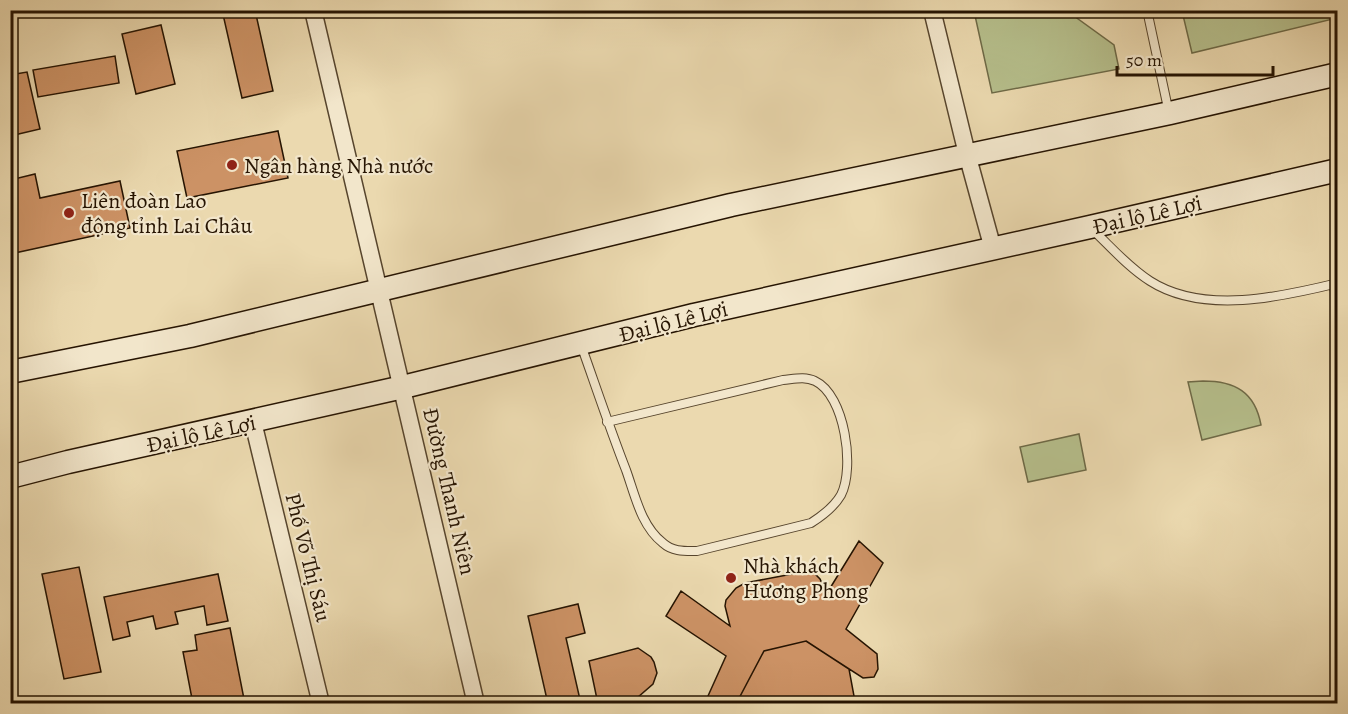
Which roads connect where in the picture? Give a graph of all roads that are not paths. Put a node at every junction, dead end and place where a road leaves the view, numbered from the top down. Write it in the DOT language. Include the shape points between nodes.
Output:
graph roads {
  1 [pos="313,10"];
  2 [pos="932,10"];
  3 [pos="1138,10"];
  4 [pos="1147,10"];
  5 [pos="1149,22"];
  6 [pos="1338,74"];
  7 [pos="1170,113"];
  8 [pos="967,154"];
  9 [pos="1338,170"];
  10 [pos="1090,227"];
  11 [pos="993,249"];
  12 [pos="1335,283"];
  13 [pos="378,289"];
  14 [pos="1338,302"];
  15 [pos="581,343"];
  16 [pos="10,372"];
  17 [pos="403,387"];
  18 [pos="253,422"];
  19 [pos="607,422"];
  20 [pos="10,477"];
  21 [pos="318,703"];
  22 [pos="476,704"];
  1 -- 13 [label="street, Đường Thanh Niên"];
  2 -- 8 [label="street"];
  3 -- 5 [label="lane"];
  4 -- 5 [label="lane"];
  5 -- 7 [label="lane"];
  6 -- 7 [label="main road"];
  7 -- 8 [label="main road"];
  8 -- 11 [label="street"];
  8 -- 13 [label="main road" via="731,204"];
  9 -- 10 [label="main road, Đại lộ Lê Lợi"];
  10 -- 11 [label="main road, Đại lộ Lê Lợi"];
  10 -- 12 [label="lane" via="1130,267 1178,294 1234,301"];
  11 -- 15 [label="main road, Đại lộ Lê Lợi"];
  12 -- 14 [label="lane"];
  13 -- 16 [label="main road" via="190,336"];
  13 -- 17 [label="street, Đường Thanh Niên"];
  15 -- 17 [label="main road, Đại lộ Lê Lợi"];
  15 -- 19 [label="lane"];
  17 -- 18 [label="main road, Đại lộ Lê Lợi"];
  17 -- 22 [label="street, Đường Thanh Niên"];
  18 -- 20 [label="main road, Đại lộ Lê Lợi"];
  18 -- 21 [label="street, Phố Võ Thị Sáu"];
  19 -- 19 [label="lane" via="783,380 814,380 831,393 835,404 844,436 847,477 841,495 811,523 683,552 662,543 643,518"];
}
